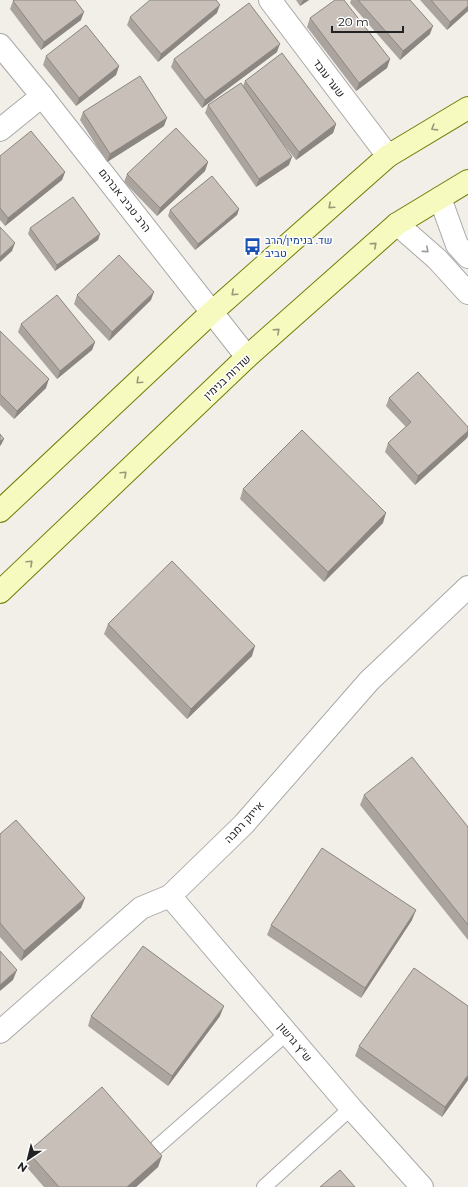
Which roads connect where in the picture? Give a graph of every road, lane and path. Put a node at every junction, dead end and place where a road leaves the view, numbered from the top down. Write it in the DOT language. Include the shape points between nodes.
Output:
graph roads {
  1 [pos="270,0"];
  2 [pos="0,45"];
  3 [pos="42,96"];
  4 [pos="468,108"];
  5 [pos="0,130"];
  6 [pos="388,156"];
  7 [pos="468,181"];
  8 [pos="440,198"];
  9 [pos="397,224"];
  10 [pos="468,257"];
  11 [pos="468,293"];
  12 [pos="212,312"];
  13 [pos="248,357"];
  14 [pos="0,512"];
  15 [pos="468,587"];
  16 [pos="0,592"];
  17 [pos="170,896"];
  18 [pos="0,1032"];
  19 [pos="287,1033"];
  20 [pos="351,1108"];
  21 [pos="158,1147"];
  22 [pos="264,1187"];
  23 [pos="422,1187"];
  1 -- 6 [label="street, שער עובד"];
  2 -- 3 [label="street, הרב טביב אברהם"];
  3 -- 5 [label="street"];
  3 -- 12 [label="street, הרב טביב אברהם"];
  4 -- 6 [label="main road, one-way"];
  6 -- 12 [label="main road, one-way"];
  7 -- 8 [label="main road, שדרות בנימין"];
  8 -- 9 [label="main road, שדרות בנימין"];
  8 -- 10 [label="street" via="457,245"];
  9 -- 11 [label="street, one-way" via="437,259"];
  13 -- 9 [label="main road, שדרות בנימין, one-way"];
  12 -- 13 [label="street, הרב טביב אברהם"];
  12 -- 14 [label="main road, one-way"];
  16 -- 13 [label="main road, שדרות בנימין, one-way"];
  15 -- 17 [label="street, אייזק רמבה" via="369,681 244,824"];
  17 -- 18 [label="street, אייזק רמבה" via="141,908"];
  17 -- 19 [label="street, ש\"ץ גרשון"];
  19 -- 20 [label="street, ש\"ץ גרשון"];
  19 -- 21 [label="lane"];
  20 -- 22 [label="lane"];
  20 -- 23 [label="street, ש\"ץ גרשון"];
}
